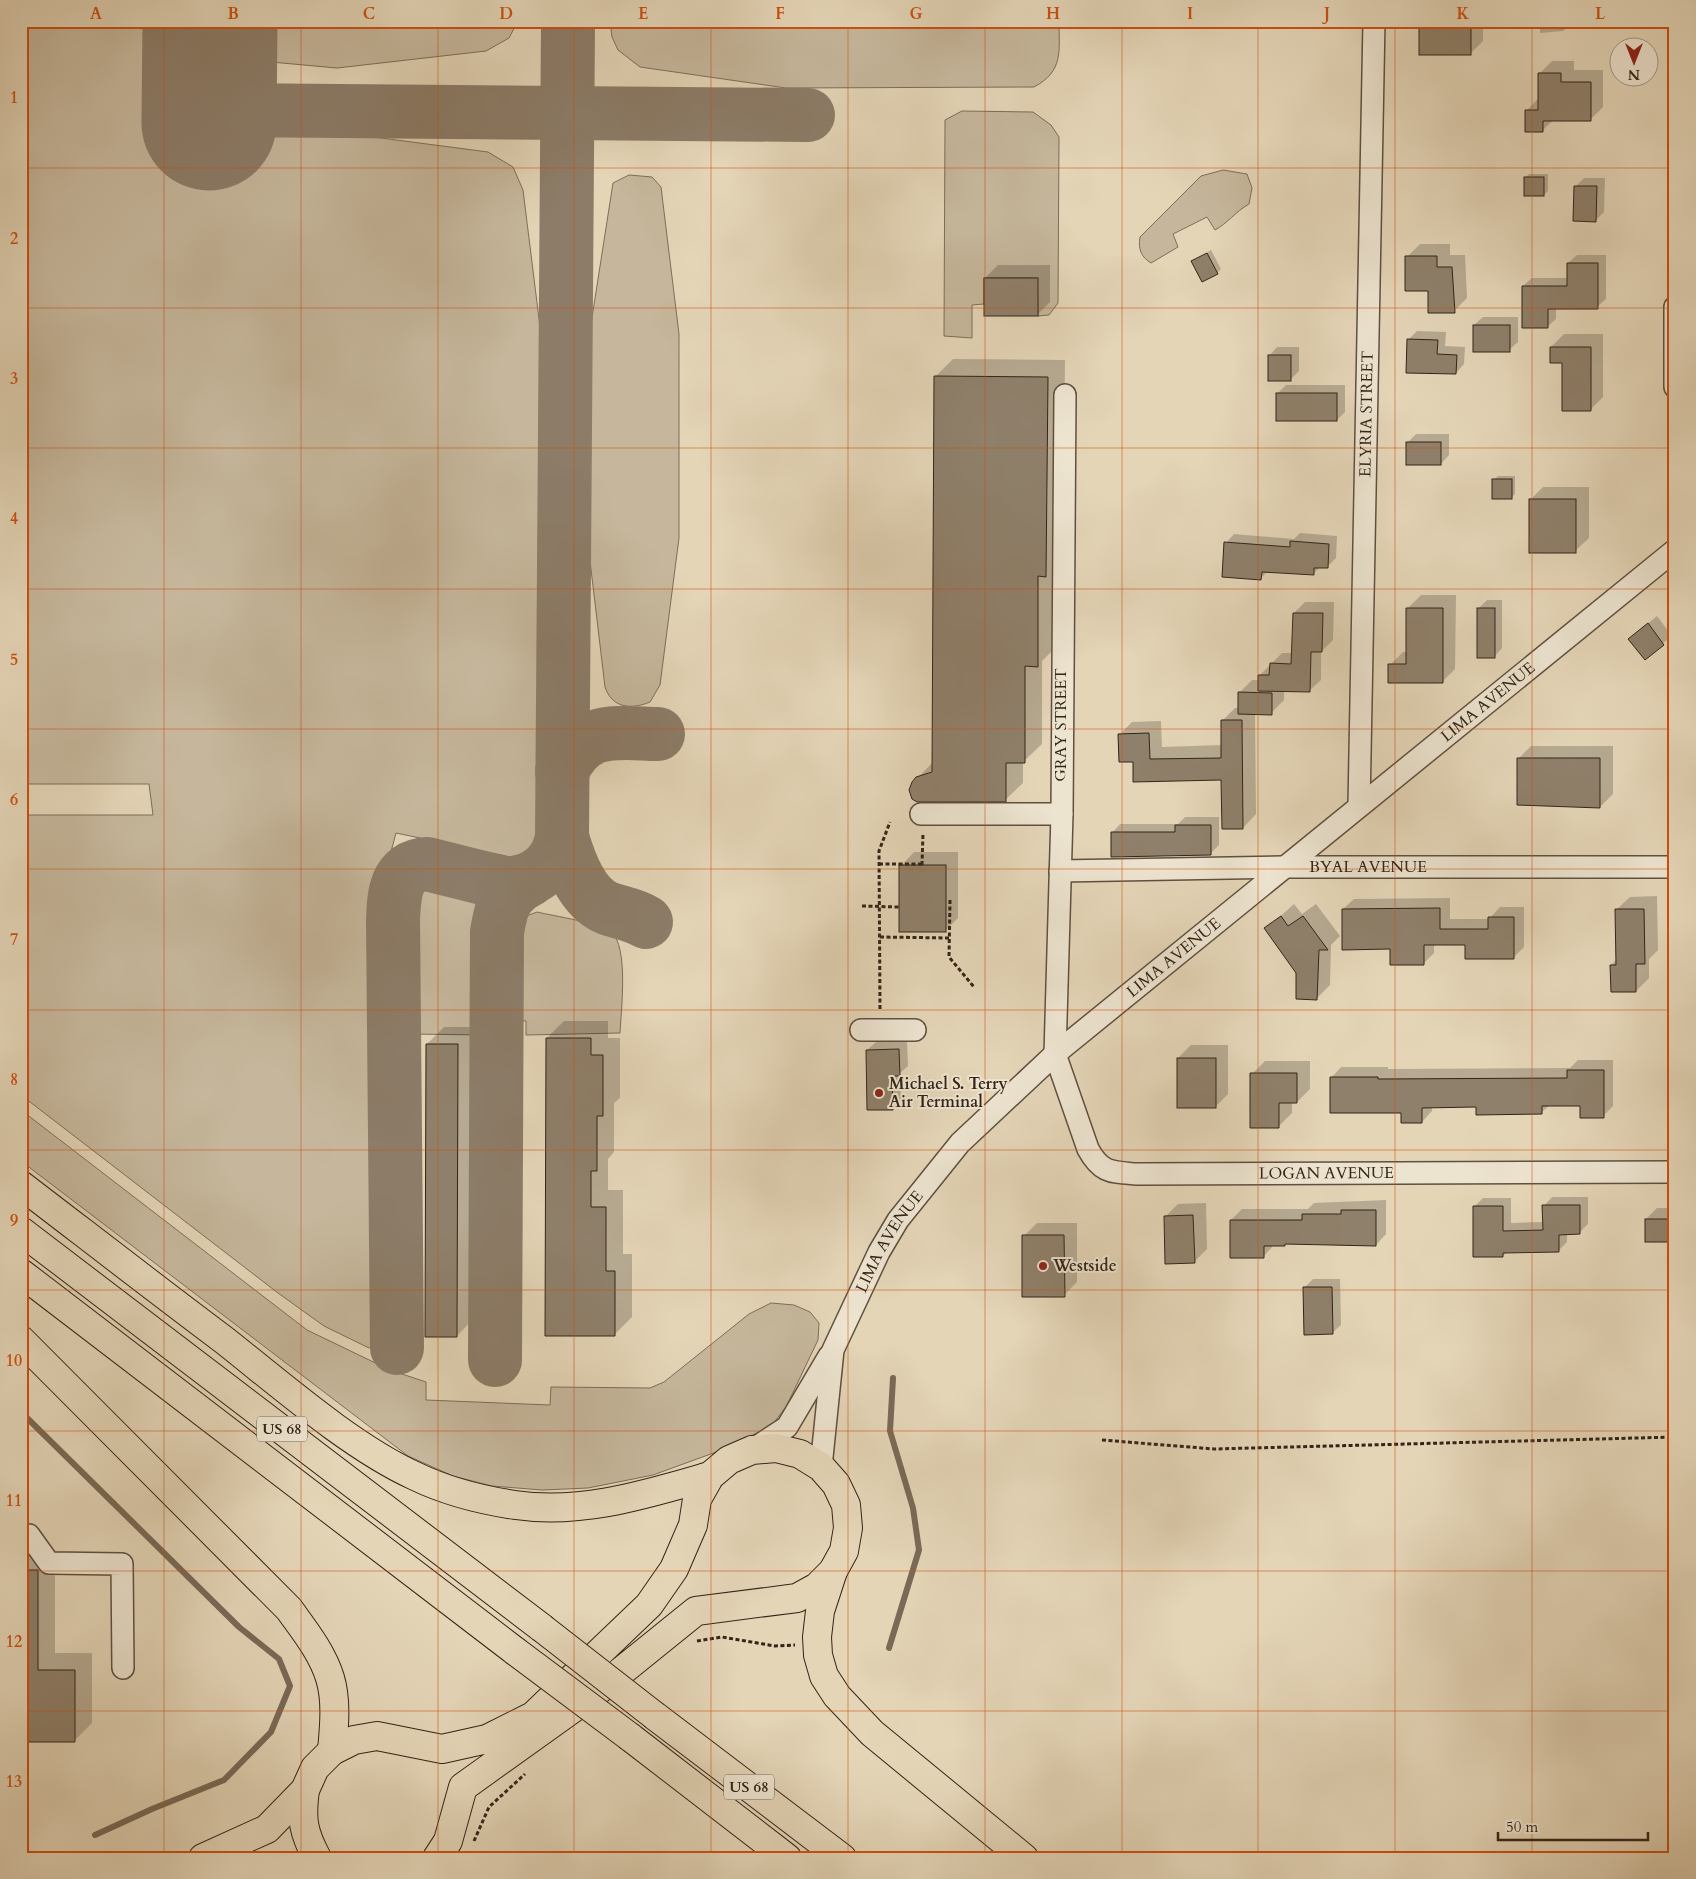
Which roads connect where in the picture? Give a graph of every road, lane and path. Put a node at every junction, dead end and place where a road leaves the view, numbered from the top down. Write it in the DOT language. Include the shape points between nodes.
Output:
graph roads {
  1 [pos="1374,21"];
  2 [pos="1675,307"];
  3 [pos="1675,387"];
  4 [pos="1065,395"];
  5 [pos="1675,550"];
  6 [pos="1359,806"];
  7 [pos="922,814"];
  8 [pos="1062,814"];
  9 [pos="890,822"];
  10 [pos="880,864"];
  11 [pos="1283,867"];
  12 [pos="1675,867"];
  13 [pos="1060,871"];
  14 [pos="950,900"];
  15 [pos="862,906"];
  16 [pos="880,906"];
  17 [pos="899,907"];
  18 [pos="880,937"];
  19 [pos="950,938"];
  20 [pos="974,986"];
  21 [pos="870,1030"];
  22 [pos="915,1030"];
  23 [pos="1056,1054"];
  24 [pos="1675,1172"];
  25 [pos="21,1185"];
  26 [pos="21,1231"];
  27 [pos="21,1273"];
  28 [pos="21,1340"];
  29 [pos="833,1350"];
  30 [pos="1675,1437"];
  31 [pos="1102,1440"];
  32 [pos="752,1450"];
  33 [pos="821,1467"];
  34 [pos="710,1476"];
  35 [pos="21,1536"];
  36 [pos="833,1571"];
  37 [pos="123,1668"];
  38 [pos="332,1751"];
  39 [pos="305,1790"];
  40 [pos="203,1858"];
  41 [pos="317,1858"];
  42 [pos="437,1858"];
  43 [pos="787,1858"];
  44 [pos="842,1858"];
  45 [pos="1024,1858"];
  1 -- 6 [label="street, ELYRIA STREET"];
  2 -- 3 [label="street"];
  4 -- 8 [label="street, GRAY STREET"];
  5 -- 6 [label="street, LIMA AVENUE"];
  6 -- 11 [label="street, LIMA AVENUE"];
  7 -- 8 [label="street"];
  7 -- 10 [label="path" via="922,865"];
  8 -- 13 [label="street, GRAY STREET"];
  9 -- 10 [label="path" via="880,851"];
  10 -- 16 [label="path"];
  11 -- 12 [label="street, BYAL AVENUE"];
  11 -- 13 [label="street, BYAL AVENUE"];
  11 -- 23 [label="street, LIMA AVENUE"];
  13 -- 23 [label="street, GRAY STREET"];
  14 -- 19 [label="path"];
  15 -- 16 [label="path"];
  16 -- 17 [label="path"];
  16 -- 18 [label="path"];
  18 -- 19 [label="path"];
  18 -- 21 [label="path"];
  19 -- 20 [label="path" via="949,957"];
  21 -- 22 [label="street"];
  23 -- 24 [label="street, LOGAN AVENUE" via="1088,1149 1095,1162 1112,1172"];
  23 -- 29 [label="street, LIMA AVENUE" via="960,1143 919,1192 880,1252"];
  25 -- 34 [label="main road" via="324,1418 380,1457 416,1476 465,1494 515,1505 557,1508 602,1504"];
  26 -- 44 [label="main road, US 68, bridge"];
  27 -- 43 [label="main road, US 68, bridge"];
  28 -- 38 [label="main road" via="288,1609 312,1641 330,1678 335,1721"];
  29 -- 32 [label="street" via="787,1427"];
  29 -- 33 [label="street, LIMA AVENUE"];
  30 -- 31 [label="path" via="1214,1449"];
  32 -- 33 [label="main road" via="776,1448 800,1454"];
  32 -- 34 [label="main road" via="729,1460"];
  33 -- 36 [label="main road" via="836,1484 846,1506 848,1528 844,1551"];
  34 -- 38 [label="main road" via="697,1499 693,1525 674,1569 649,1605 533,1716 487,1739 442,1750 377,1736 354,1740"];
  35 -- 37 [label="street" via="29,1535 49,1563 122,1564"];
  36 -- 42 [label="main road" via="817,1588 798,1598 696,1611 597,1691 463,1787 448,1841"];
  36 -- 45 [label="main road" via="820,1611 817,1637 818,1655 832,1690 872,1733"];
  38 -- 39 [label="main road" via="315,1768"];
  39 -- 40 [label="main road" via="267,1829"];
  39 -- 41 [label="main road" via="301,1813 306,1837"];
}
